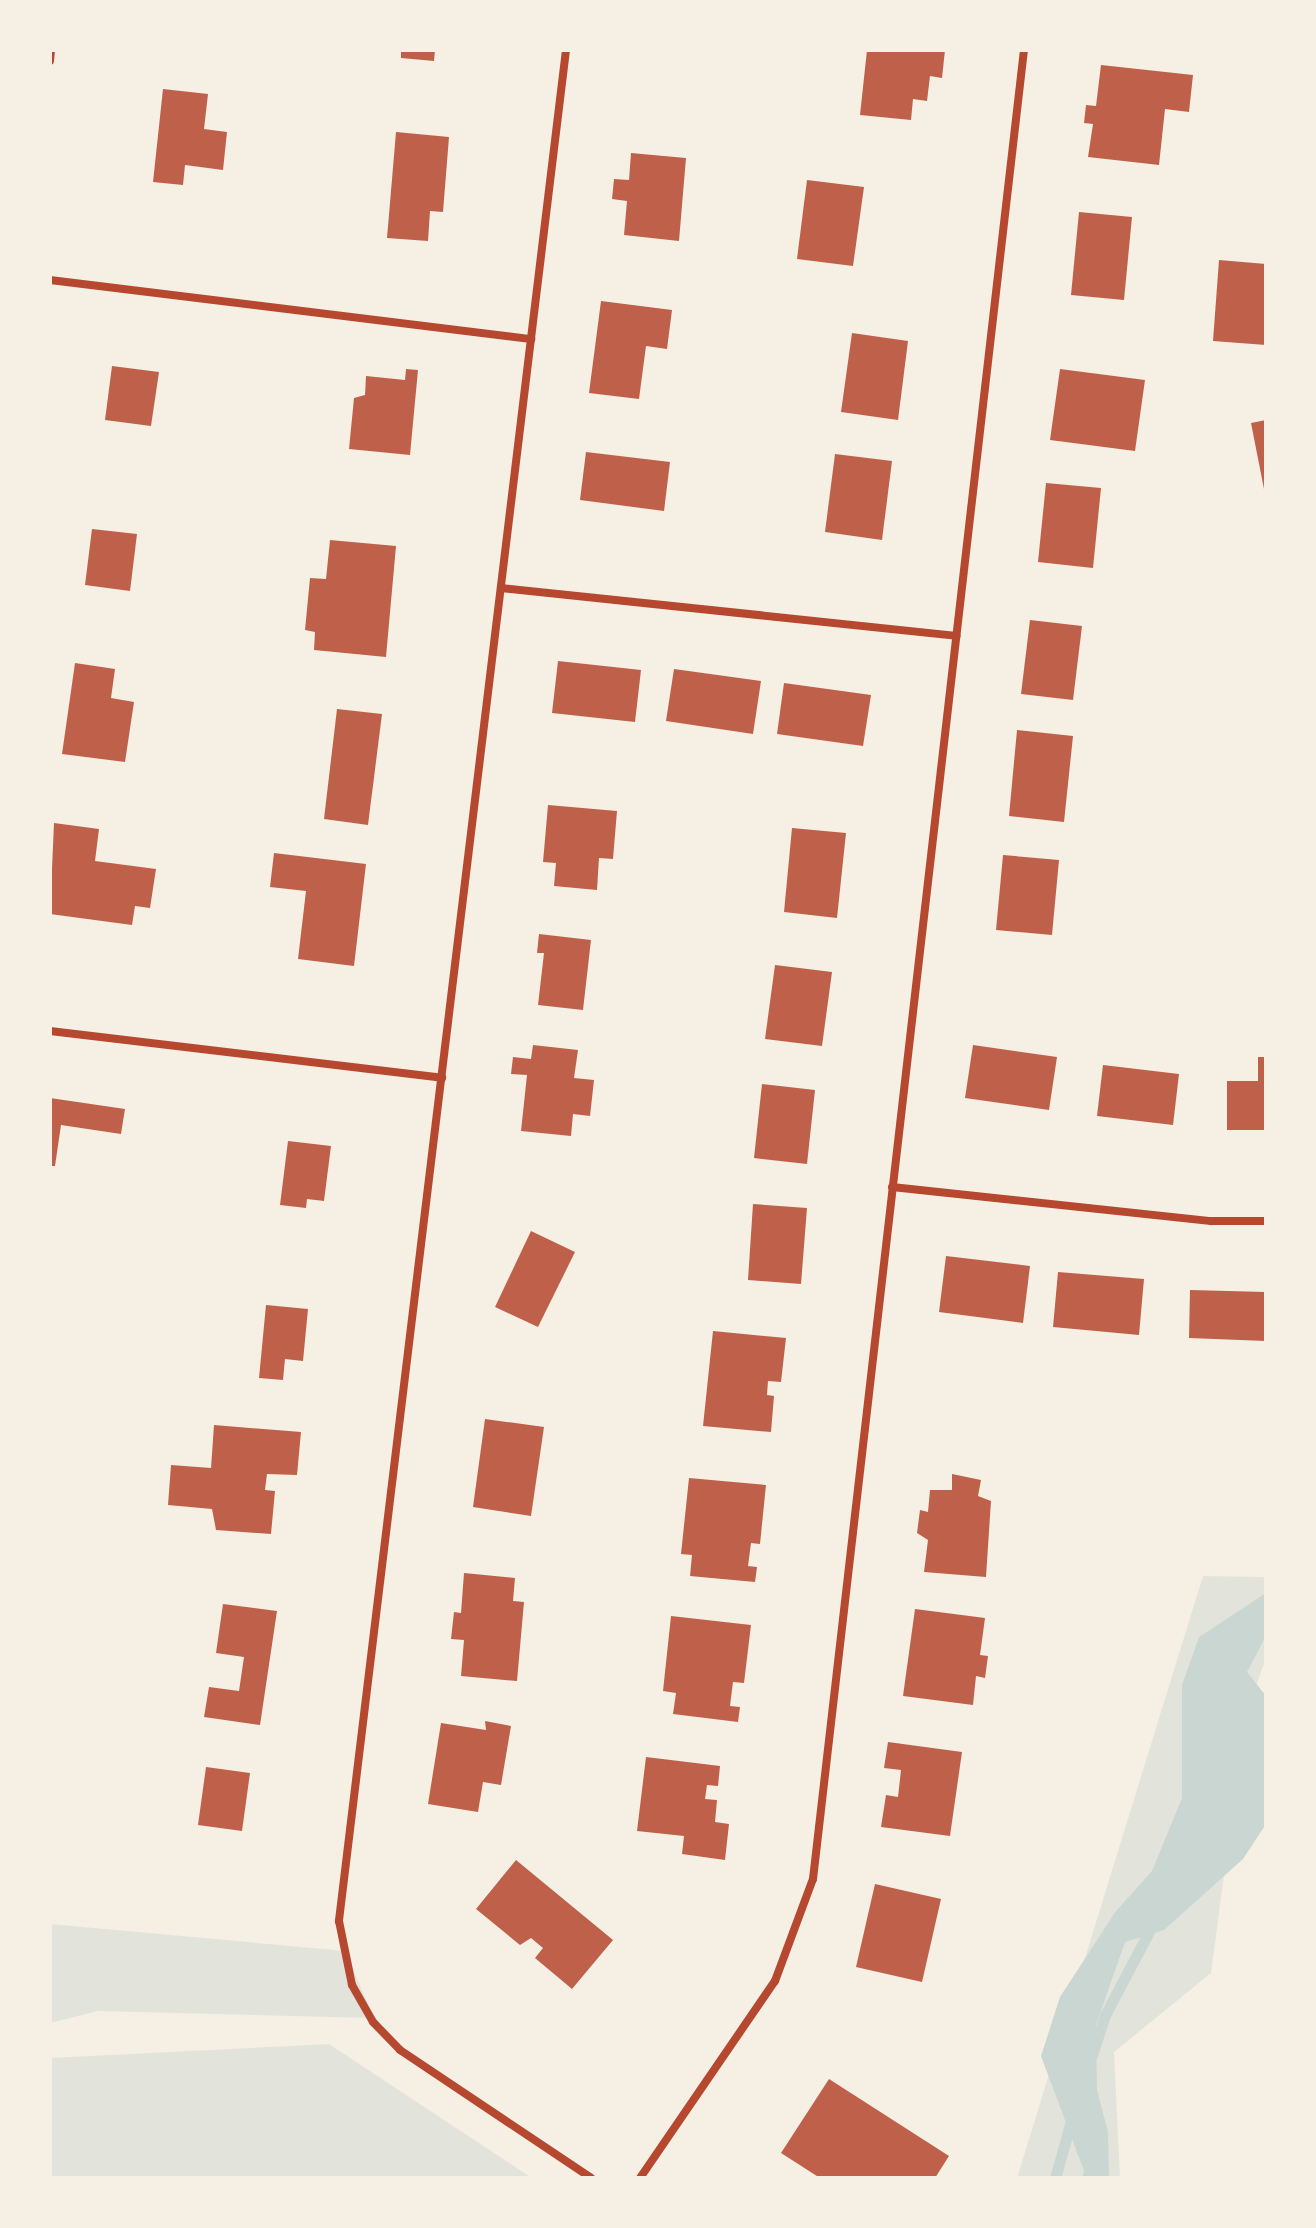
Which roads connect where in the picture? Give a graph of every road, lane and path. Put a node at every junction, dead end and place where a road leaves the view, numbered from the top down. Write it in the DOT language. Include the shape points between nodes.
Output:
graph roads {
  1 [pos="51,50"];
  2 [pos="566,50"];
  3 [pos="1024,50"];
  4 [pos="50,61"];
  5 [pos="50,280"];
  6 [pos="531,339"];
  7 [pos="501,588"];
  8 [pos="956,636"];
  9 [pos="50,1031"];
  10 [pos="442,1078"];
  11 [pos="892,1187"];
  12 [pos="1266,1221"];
  13 [pos="591,2178"];
  14 [pos="640,2178"];
  1 -- 4 [label="street"];
  2 -- 6 [label="street"];
  3 -- 8 [label="street"];
  5 -- 6 [label="street"];
  6 -- 7 [label="street"];
  7 -- 8 [label="street"];
  7 -- 10 [label="street"];
  8 -- 11 [label="street"];
  9 -- 10 [label="street"];
  10 -- 13 [label="street" via="341,1935 352,1985 373,2022 400,2050"];
  11 -- 12 [label="street" via="1211,1221"];
  11 -- 14 [label="street" via="813,1879 775,1981"];
}
